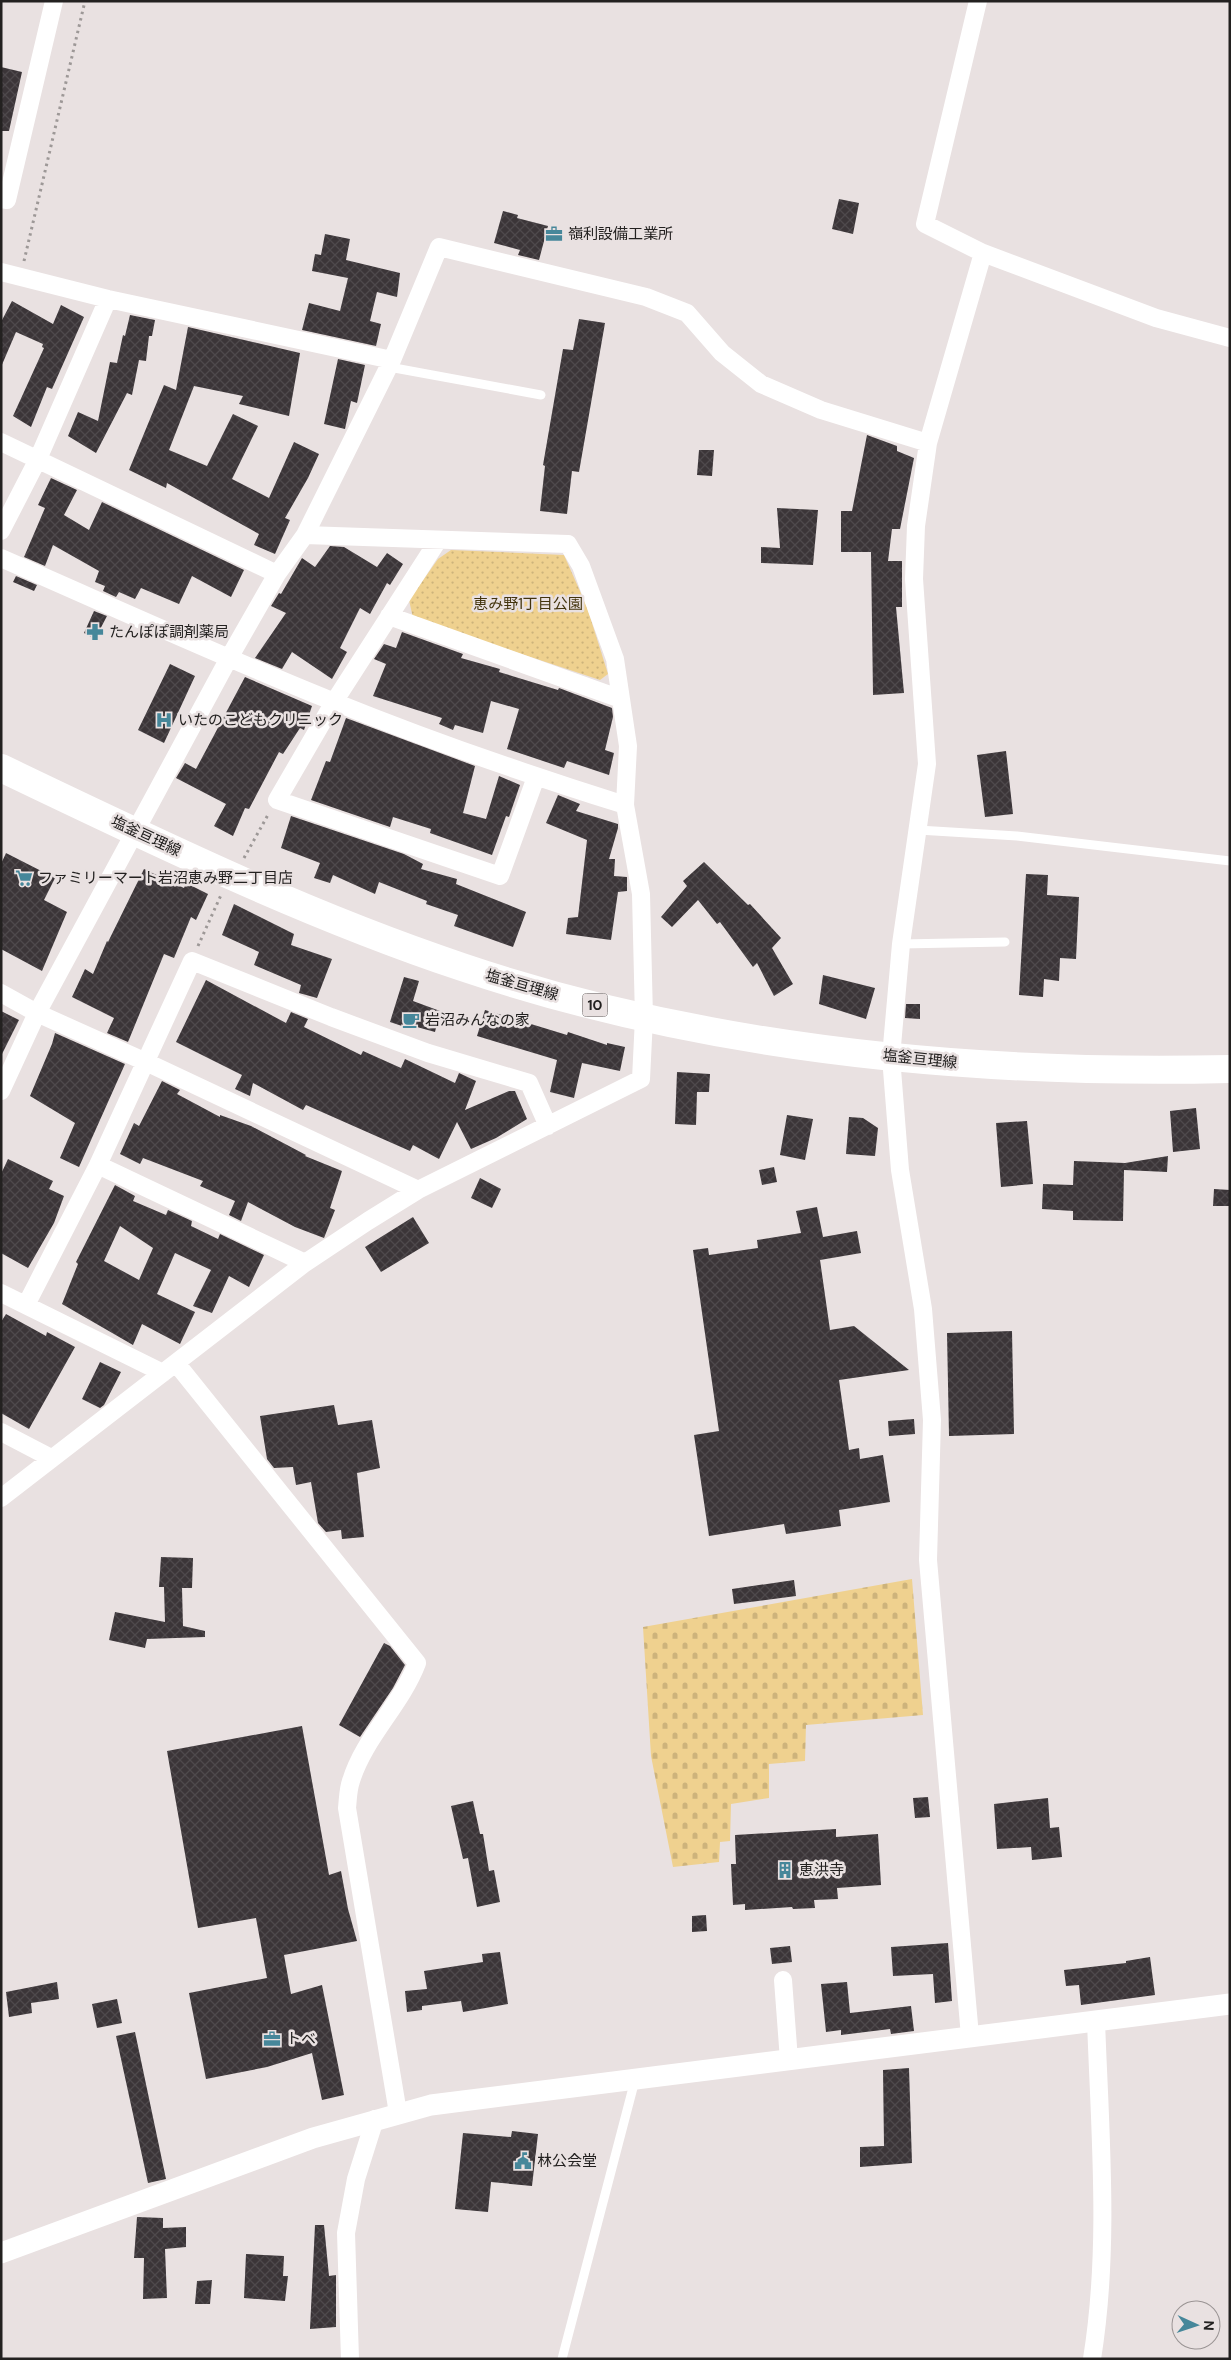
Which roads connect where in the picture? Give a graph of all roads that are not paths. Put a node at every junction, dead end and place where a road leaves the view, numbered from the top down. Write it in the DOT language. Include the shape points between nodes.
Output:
graph roads {
  1 [pos="54,1"];
  2 [pos="978,1"];
  3 [pos="1,199"];
  4 [pos="983,253"];
  5 [pos="1,272"];
  6 [pos="108,299"];
  7 [pos="1230,338"];
  8 [pos="390,364"];
  9 [pos="541,395"];
  10 [pos="1,442"];
  11 [pos="928,443"];
  12 [pos="38,459"];
  13 [pos="1,531"];
  14 [pos="305,535"];
  15 [pos="437,542"];
  16 [pos="1,558"];
  17 [pos="277,574"];
  18 [pos="389,616"];
  19 [pos="229,658"];
  20 [pos="621,699"];
  21 [pos="334,702"];
  22 [pos="1,768"];
  23 [pos="536,777"];
  24 [pos="625,805"];
  25 [pos="918,830"];
  26 [pos="136,832"];
  27 [pos="1230,861"];
  28 [pos="1005,942"];
  29 [pos="901,944"];
  30 [pos="1,993"];
  31 [pos="37,1013"];
  32 [pos="644,1018"];
  33 [pos="891,1057"];
  34 [pos="146,1062"];
  35 [pos="1230,1069"];
  36 [pos="1,1090"];
  37 [pos="548,1126"];
  38 [pos="98,1165"];
  39 [pos="418,1190"];
  40 [pos="305,1263"];
  41 [pos="1,1293"];
  42 [pos="26,1305"];
  43 [pos="170,1368"];
  44 [pos="1,1432"];
  45 [pos="52,1458"];
  46 [pos="1,1498"];
  47 [pos="783,1980"];
  48 [pos="1230,2004"];
  49 [pos="1096,2021"];
  50 [pos="970,2036"];
  51 [pos="789,2060"];
  52 [pos="635,2080"];
  53 [pos="398,2113"];
  54 [pos="375,2119"];
  55 [pos="1,2253"];
  56 [pos="350,2359"];
  57 [pos="562,2359"];
  58 [pos="1092,2359"];
  1 -- 3 [label="street" via="7,200"];
  2 -- 4 [label="street" via="925,224"];
  4 -- 7 [label="street" via="1156,318"];
  4 -- 11 [label="street"];
  5 -- 6 [label="street"];
  6 -- 8 [label="street"];
  6 -- 12 [label="street"];
  8 -- 9 [label="lane"];
  8 -- 11 [label="street" via="439,247 646,297 687,313 722,353 761,384 821,410"];
  8 -- 14 [label="street"];
  10 -- 12 [label="street"];
  11 -- 25 [label="street" via="915,535 914,579 927,764"];
  12 -- 13 [label="street"];
  12 -- 17 [label="street"];
  14 -- 15 [label="street"];
  14 -- 17 [label="street"];
  15 -- 18 [label="street"];
  15 -- 20 [label="street" via="568,544 581,566 615,659"];
  16 -- 19 [label="street"];
  17 -- 19 [label="street"];
  18 -- 20 [label="street"];
  18 -- 21 [label="street"];
  19 -- 21 [label="street"];
  19 -- 26 [label="street"];
  20 -- 24 [label="street" via="628,746"];
  21 -- 23 [label="street"];
  21 -- 23 [label="street" via="277,800 500,876"];
  22 -- 26 [label="main road, 塩釜亘理線 / 10"];
  23 -- 24 [label="street"];
  24 -- 32 [label="street" via="641,894"];
  25 -- 27 [label="lane" via="1017,836"];
  25 -- 29 [label="street"];
  26 -- 31 [label="street"];
  26 -- 32 [label="main road, 塩釜亘理線 / 10" via="342,923 461,967"];
  28 -- 29 [label="lane"];
  29 -- 33 [label="street"];
  30 -- 31 [label="street"];
  31 -- 34 [label="street"];
  31 -- 36 [label="street"];
  32 -- 33 [label="main road, 塩釜亘理線 / 10" via="772,1042"];
  32 -- 37 [label="street" via="641,1078"];
  33 -- 35 [label="main road, 塩釜亘理線 / 10" via="1021,1066"];
  33 -- 50 [label="street" via="900,1170 923,1309 932,1420 928,1560"];
  34 -- 37 [label="street" via="192,961 428,1053 529,1083"];
  34 -- 38 [label="street"];
  34 -- 39 [label="street"];
  37 -- 39 [label="street"];
  38 -- 40 [label="street"];
  38 -- 42 [label="street"];
  39 -- 40 [label="street"];
  40 -- 43 [label="street"];
  41 -- 42 [label="street"];
  42 -- 43 [label="street"];
  43 -- 45 [label="street"];
  43 -- 53 [label="street" via="417,1663 409,1684 362,1755 351,1782 347,1808"];
  44 -- 45 [label="street"];
  45 -- 46 [label="street"];
  47 -- 51 [label="street"];
  48 -- 49 [label="street"];
  49 -- 50 [label="street"];
  49 -- 58 [label="street" via="1102,2235 1099,2315"];
  50 -- 51 [label="street"];
  51 -- 52 [label="street"];
  52 -- 53 [label="street" via="431,2105"];
  52 -- 57 [label="lane"];
  53 -- 54 [label="street"];
  54 -- 55 [label="street" via="313,2138"];
  54 -- 56 [label="street" via="356,2179 346,2233"];
}
